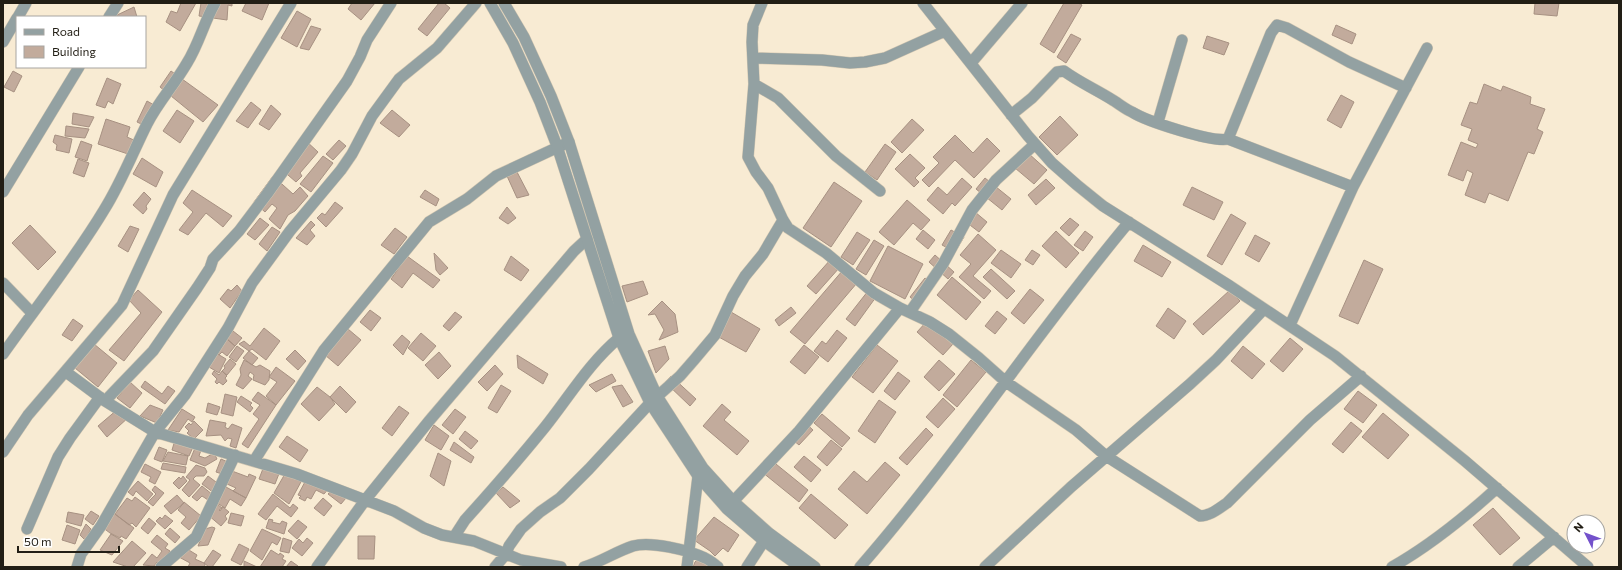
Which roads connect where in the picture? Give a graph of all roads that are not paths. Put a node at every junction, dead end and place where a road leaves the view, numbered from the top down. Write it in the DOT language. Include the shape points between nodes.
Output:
graph roads {
  1 [pos="26,3"];
  2 [pos="118,3"];
  3 [pos="215,3"];
  4 [pos="290,3"];
  5 [pos="391,3"];
  6 [pos="476,3"];
  7 [pos="490,3"];
  8 [pos="504,3"];
  9 [pos="762,3"];
  10 [pos="923,3"];
  11 [pos="1022,3"];
  12 [pos="18,16"];
  13 [pos="110,16"];
  14 [pos="16,20"];
  15 [pos="945,31"];
  16 [pos="1182,40"];
  17 [pos="3,42"];
  18 [pos="1427,48"];
  19 [pos="753,58"];
  20 [pos="971,63"];
  21 [pos="78,68"];
  22 [pos="754,84"];
  23 [pos="1406,88"];
  24 [pos="1011,114"];
  25 [pos="1158,122"];
  26 [pos="1228,139"];
  27 [pos="568,142"];
  28 [pos="1035,144"];
  29 [pos="557,146"];
  30 [pos="1353,187"];
  31 [pos="880,191"];
  32 [pos="3,192"];
  33 [pos="783,220"];
  34 [pos="1128,222"];
  35 [pos="587,239"];
  36 [pos="3,283"];
  37 [pos="1264,309"];
  38 [pos="905,310"];
  39 [pos="32,313"];
  40 [pos="1290,325"];
  41 [pos="619,338"];
  42 [pos="3,354"];
  43 [pos="66,372"];
  44 [pos="1361,376"];
  45 [pos="1006,382"];
  46 [pos="102,399"];
  47 [pos="653,400"];
  48 [pos="155,432"];
  49 [pos="3,452"];
  50 [pos="235,454"];
  51 [pos="1106,456"];
  52 [pos="254,461"];
  53 [pos="700,472"];
  54 [pos="1497,488"];
  55 [pos="366,499"];
  56 [pos="730,505"];
  57 [pos="27,528"];
  58 [pos="1554,537"];
  59 [pos="454,538"];
  60 [pos="764,541"];
  61 [pos="689,551"];
  62 [pos="506,554"];
  63 [pos="77,567"];
  64 [pos="161,567"];
  65 [pos="317,567"];
  66 [pos="495,567"];
  67 [pos="561,567"];
  68 [pos="584,567"];
  69 [pos="687,567"];
  70 [pos="718,567"];
  71 [pos="747,567"];
  72 [pos="800,567"];
  73 [pos="815,567"];
  74 [pos="860,567"];
  75 [pos="985,567"];
  76 [pos="1392,567"];
  77 [pos="1518,567"];
  78 [pos="1588,567"];
  1 -- 12 [label="street"];
  2 -- 13 [label="street"];
  3 -- 39 [label="street" via="197,45 147,124 105,210"];
  4 -- 43 [label="street" via="173,194 122,305"];
  5 -- 46 [label="street" via="367,40 347,81 271,189 239,231 213,259 197,288 153,351"];
  6 -- 48 [label="street" via="437,48 399,79 372,116 341,170 290,231 252,283 228,328 185,395"];
  7 -- 29 [label="street" via="513,43"];
  8 -- 27 [label="street" via="524,38 551,96"];
  9 -- 19 [label="street" via="753,25"];
  10 -- 15 [label="street"];
  11 -- 20 [label="street"];
  14 -- 17 [label="street"];
  15 -- 19 [label="street" via="885,58 865,62"];
  15 -- 20 [label="street"];
  16 -- 25 [label="street"];
  18 -- 23 [label="street"];
  19 -- 22 [label="street"];
  20 -- 24 [label="street"];
  21 -- 32 [label="street"];
  22 -- 31 [label="street" via="778,98 836,156"];
  22 -- 33 [label="street" via="748,157 768,188"];
  23 -- 26 [label="street" via="1277,25 1271,33"];
  23 -- 30 [label="street"];
  24 -- 25 [label="street" via="1064,71 1132,113"];
  24 -- 28 [label="street"];
  25 -- 26 [label="street" via="1206,138"];
  26 -- 30 [label="street"];
  27 -- 29 [label="street"];
  27 -- 47 [label="street" via="629,334"];
  28 -- 34 [label="street" via="1077,185"];
  28 -- 38 [label="street" via="996,180 972,210 943,264"];
  29 -- 35 [label="street"];
  29 -- 52 [label="street" via="496,176 467,199 429,222 324,350"];
  30 -- 40 [label="street"];
  33 -- 38 [label="street" via="788,228 826,253 874,293"];
  33 -- 47 [label="street" via="763,254 732,296 715,335 680,376"];
  34 -- 37 [label="street"];
  34 -- 45 [label="street"];
  35 -- 41 [label="street"];
  35 -- 55 [label="street" via="568,257"];
  36 -- 39 [label="street"];
  37 -- 40 [label="street"];
  37 -- 51 [label="street" via="1210,365"];
  38 -- 45 [label="street" via="949,334"];
  38 -- 56 [label="street"];
  39 -- 42 [label="street"];
  40 -- 44 [label="street"];
  41 -- 47 [label="street"];
  41 -- 59 [label="street" via="605,350 545,427 465,520"];
  43 -- 46 [label="street"];
  43 -- 49 [label="street" via="28,416"];
  44 -- 51 [label="street" via="1310,420 1227,503 1206,516 1200,516"];
  44 -- 54 [label="street"];
  45 -- 51 [label="street" via="1076,430"];
  45 -- 74 [label="street" via="922,493"];
  46 -- 48 [label="street"];
  46 -- 57 [label="street" via="58,457"];
  47 -- 53 [label="street"];
  47 -- 62 [label="street" via="560,498 521,529"];
  48 -- 50 [label="street"];
  48 -- 63 [label="street" via="101,526 81,554"];
  50 -- 52 [label="street"];
  50 -- 64 [label="street" via="196,537"];
  51 -- 75 [label="street"];
  52 -- 55 [label="street"];
  53 -- 56 [label="street"];
  53 -- 61 [label="street"];
  54 -- 58 [label="street"];
  54 -- 76 [label="street" via="1463,519"];
  55 -- 59 [label="street" via="424,528"];
  55 -- 65 [label="street"];
  56 -- 60 [label="street"];
  56 -- 73 [label="street"];
  58 -- 77 [label="street"];
  58 -- 78 [label="street"];
  59 -- 62 [label="street" via="474,541"];
  60 -- 71 [label="street"];
  60 -- 72 [label="street"];
  61 -- 68 [label="street" via="642,544"];
  61 -- 69 [label="street"];
  61 -- 70 [label="street" via="707,558"];
  62 -- 66 [label="street"];
  62 -- 67 [label="street" via="521,560"];
}
